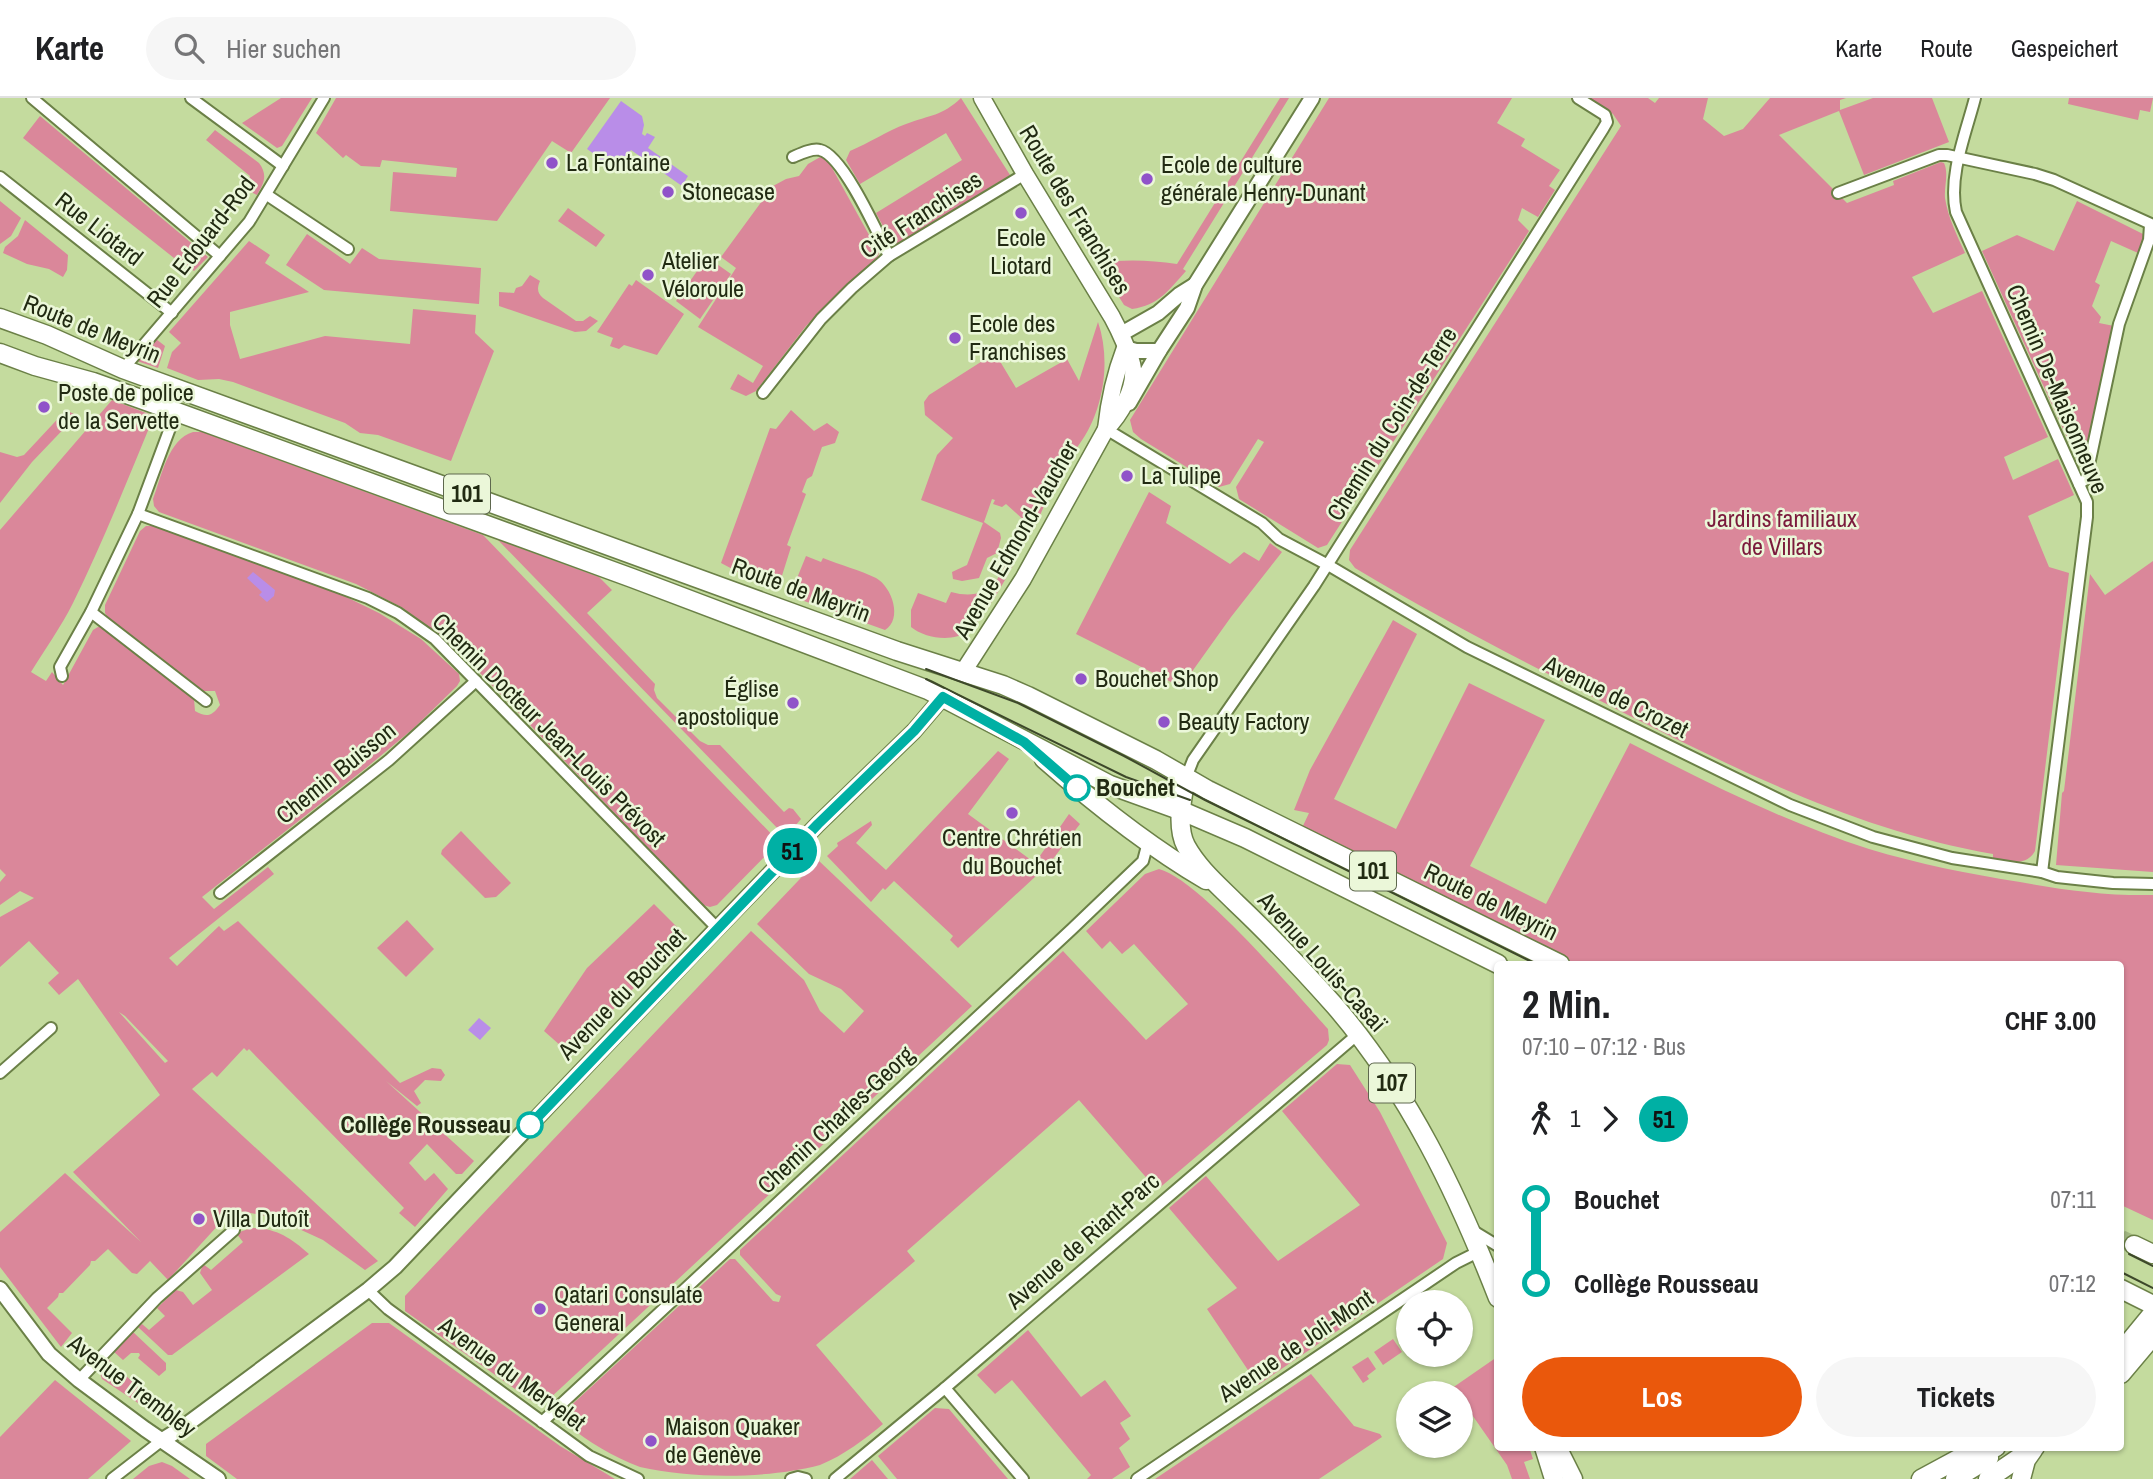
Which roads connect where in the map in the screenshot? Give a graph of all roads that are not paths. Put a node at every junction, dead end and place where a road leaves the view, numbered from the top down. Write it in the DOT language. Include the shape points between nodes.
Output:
graph roads {
  1 [pos="32,98"];
  2 [pos="191,98"];
  3 [pos="324,98"];
  4 [pos="982,98"];
  5 [pos="1312,98"];
  6 [pos="1578,98"];
  7 [pos="1975,98"];
  8 [pos="793,157"];
  9 [pos="1960,157"];
  10 [pos="283,166"];
  11 [pos="1025,174"];
  12 [pos="0,177"];
  13 [pos="1838,193"];
  14 [pos="267,195"];
  15 [pos="2152,225"];
  16 [pos="348,249"];
  17 [pos="220,256"];
  18 [pos="889,256"];
  19 [pos="1195,285"];
  20 [pos="172,313"];
  21 [pos="0,318"];
  22 [pos="1123,341"];
  23 [pos="1159,351"];
  24 [pos="0,353"];
  25 [pos="124,369"];
  26 [pos="763,393"];
  27 [pos="1124,410"];
  28 [pos="174,415"];
  29 [pos="1106,429"];
  30 [pos="2079,484"];
  31 [pos="138,514"];
  32 [pos="1328,565"];
  33 [pos="91,612"];
  34 [pos="963,672"];
  35 [pos="62,677"];
  36 [pos="475,681"];
  37 [pos="943,697"];
  38 [pos="206,701"];
  39 [pos="1024,742"];
  40 [pos="1186,778"];
  41 [pos="1182,809"];
  42 [pos="1148,842"];
  43 [pos="2042,872"];
  44 [pos="2153,884"];
  45 [pos="1218,887"];
  46 [pos="220,893"];
  47 [pos="717,928"];
  48 [pos="1554,961"];
  49 [pos="1494,962"];
  50 [pos="51,1028"];
  51 [pos="1358,1034"];
  52 [pos="0,1073"];
  53 [pos="1469,1229"];
  54 [pos="234,1230"];
  55 [pos="1494,1243"];
  56 [pos="2134,1245"];
  57 [pos="1480,1251"];
  58 [pos="2153,1254"];
  59 [pos="1494,1288"];
  60 [pos="0,1289"];
  61 [pos="368,1290"];
  62 [pos="2124,1290"];
  63 [pos="2153,1305"];
  64 [pos="2153,1313"];
  65 [pos="2153,1336"];
  66 [pos="2124,1348"];
  67 [pos="2124,1370"];
  68 [pos="79,1380"];
  69 [pos="945,1388"];
  70 [pos="541,1422"];
  71 [pos="161,1441"];
  72 [pos="1545,1451"];
  73 [pos="1559,1451"];
  74 [pos="1988,1451"];
  75 [pos="2000,1451"];
  76 [pos="2004,1451"];
  77 [pos="2030,1451"];
  78 [pos="2032,1451"];
  79 [pos="111,1479"];
  80 [pos="218,1479"];
  81 [pos="638,1479"];
  82 [pos="791,1479"];
  83 [pos="806,1479"];
  84 [pos="835,1479"];
  85 [pos="1023,1479"];
  86 [pos="1137,1479"];
  87 [pos="1554,1479"];
  88 [pos="1573,1479"];
  89 [pos="1921,1479"];
  90 [pos="1955,1479"];
  91 [pos="1973,1479"];
  92 [pos="1988,1479"];
  93 [pos="2021,1479"];
  1 -- 17 [label="street"];
  2 -- 10 [label="street"];
  3 -- 10 [label="street, Rue Edouard-Rod"];
  4 -- 11 [label="main road, Route des Franchises"];
  5 -- 19 [label="street"];
  6 -- 32 [label="street, Chemin du Coin-de-Terre" via="1605,114 1607,122"];
  7 -- 9 [label="street, Chemin De-Maisonneuve"];
  8 -- 18 [label="street" via="817,149 839,166"];
  9 -- 13 [label="street" via="1939,155"];
  9 -- 15 [label="street" via="2054,180"];
  9 -- 30 [label="street, Chemin De-Maisonneuve" via="1954,202 1959,220"];
  10 -- 14 [label="street, Rue Edouard-Rod"];
  11 -- 18 [label="street, Cité Franchises"];
  11 -- 22 [label="main road, Route des Franchises"];
  12 -- 20 [label="street, Rue Liotard"];
  14 -- 16 [label="street"];
  14 -- 17 [label="street, Rue Edouard-Rod"];
  15 -- 30 [label="street" via="2121,316 2086,479"];
  17 -- 20 [label="street, Rue Edouard-Rod"];
  18 -- 26 [label="street, Cité Franchises" via="821,319"];
  19 -- 22 [label="street"];
  19 -- 23 [label="street" via="1187,308"];
  20 -- 25 [label="street, Rue Edouard-Rod"];
  21 -- 25 [label="main road, Route de Meyrin / 101"];
  22 -- 23 [label="street" via="1136,351"];
  22 -- 27 [label="main road, Route des Franchises" via="1133,369"];
  22 -- 29 [label="main road"];
  23 -- 27 [label="street"];
  24 -- 28 [label="main road, Route de Meyrin / 101" via="93,382"];
  25 -- 34 [label="main road, Route de Meyrin / 101"];
  27 -- 29 [label="main road"];
  28 -- 31 [label="street"];
  28 -- 37 [label="main road, Route de Meyrin / 101" via="632,578"];
  29 -- 32 [label="street, Avenue de Crozet"];
  29 -- 34 [label="main road, Avenue Edmond-Vaucher" via="1023,579"];
  30 -- 43 [label="street, Chemin De-Maisonneuve" via="2087,502 2087,517"];
  31 -- 33 [label="street"];
  31 -- 36 [label="street, Chemin Docteur Jean-Louis Prévost" via="368,598 435,639"];
  32 -- 40 [label="street, Chemin du Coin-de-Terre"];
  32 -- 43 [label="street, Avenue de Crozet" via="1467,647 1790,805 1873,837 1952,859"];
  33 -- 35 [label="street" via="60,667"];
  33 -- 38 [label="street"];
  34 -- 37 [label="main road"];
  34 -- 40 [label="main road, Route de Meyrin / 101" via="1028,696"];
  36 -- 46 [label="street, Chemin Buisson" via="388,760"];
  36 -- 47 [label="street, Chemin Docteur Jean-Louis Prévost"];
  37 -- 39 [label="main road, Route de Meyrin / 101"];
  37 -- 47 [label="street, Avenue du Bouchet"];
  39 -- 41 [label="main road, Route de Meyrin / 101" via="1124,791"];
  39 -- 42 [label="main road, Avenue Louis-Casaï / 107"];
  40 -- 41 [label="main road, Avenue Louis-Casaï"];
  40 -- 48 [label="main road, Route de Meyrin / 101"];
  41 -- 45 [label="main road, Avenue Louis-Casaï / 107" via="1187,847"];
  41 -- 49 [label="main road, Route de Meyrin / 101"];
  42 -- 45 [label="main road, Avenue Louis-Casaï / 107"];
  42 -- 70 [label="street, Chemin Charles-Georg" via="1143,861 1072,929"];
  43 -- 44 [label="street, Avenue de Crozet" via="2086,881"];
  45 -- 51 [label="main road, Avenue Louis-Casaï / 107"];
  47 -- 61 [label="street, Avenue du Bouchet" via="429,1232"];
  50 -- 52 [label="street"];
  51 -- 53 [label="main road, Avenue Louis-Casaï / 107" via="1429,1143"];
  51 -- 69 [label="street, Avenue de Riant-Parc"];
  53 -- 55 [label="street"];
  53 -- 57 [label="main road, Avenue Louis-Casaï / 107"];
  54 -- 68 [label="street" via="157,1298"];
  56 -- 58 [label="main road"];
  57 -- 59 [label="main road, Avenue Louis-Casaï / 107"];
  57 -- 86 [label="street, Avenue de Joli-Mont"];
  60 -- 68 [label="street, Avenue Trembley" via="50,1354"];
  61 -- 70 [label="street, Avenue du Mervelet"];
  61 -- 71 [label="street, Avenue du Bouchet"];
  62 -- 63 [label="main road"];
  64 -- 66 [label="main road"];
  65 -- 67 [label="main road"];
  68 -- 71 [label="street, Avenue Trembley"];
  69 -- 84 [label="street, Avenue de Riant-Parc"];
  69 -- 85 [label="street"];
  70 -- 81 [label="street, Avenue du Mervelet" via="589,1456"];
  71 -- 79 [label="street"];
  71 -- 80 [label="street, Avenue Trembley"];
  72 -- 87 [label="main road"];
  73 -- 88 [label="main road"];
  74 -- 89 [label="main road" via="1958,1459"];
  75 -- 90 [label="main road"];
  76 -- 91 [label="main road"];
  77 -- 92 [label="main road"];
  78 -- 93 [label="main road"];
  82 -- 83 [label="street"];
}
